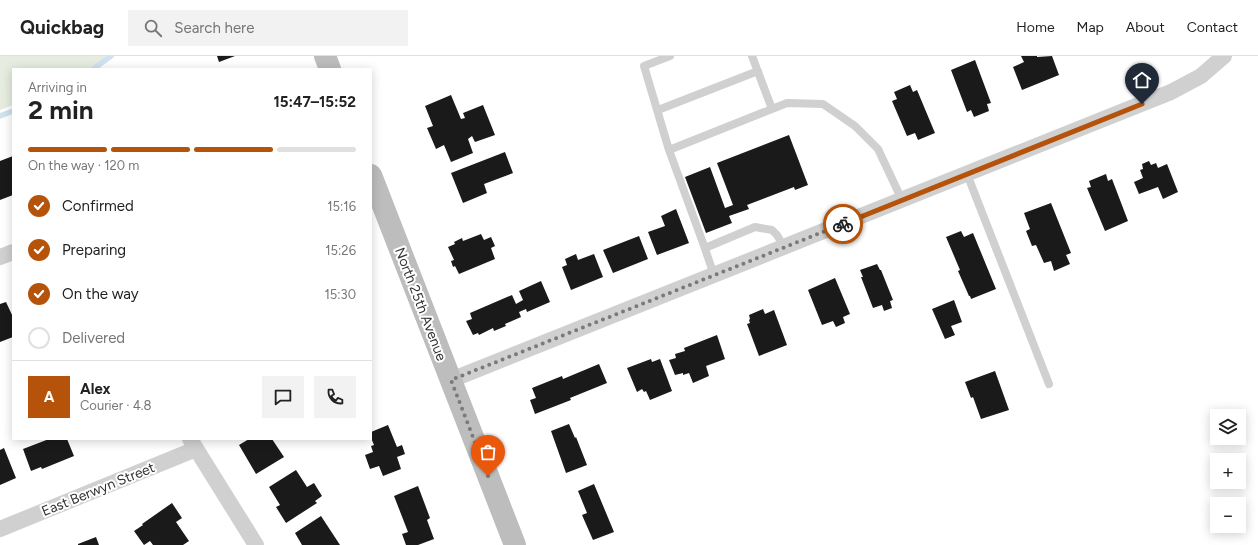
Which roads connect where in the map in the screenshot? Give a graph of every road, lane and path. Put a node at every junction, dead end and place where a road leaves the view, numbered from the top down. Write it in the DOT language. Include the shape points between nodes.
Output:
graph roads {
  1 [pos="325,56"];
  2 [pos="670,56"];
  3 [pos="752,56"];
  4 [pos="1224,56"];
  5 [pos="330,68"];
  6 [pos="758,71"];
  7 [pos="772,109"];
  8 [pos="658,110"];
  9 [pos="669,150"];
  10 [pos="966,174"];
  11 [pos="372,178"];
  12 [pos="902,200"];
  13 [pos="784,247"];
  14 [pos="705,248"];
  15 [pos="12,252"];
  16 [pos="0,257"];
  17 [pos="714,275"];
  18 [pos="451,380"];
  19 [pos="1049,384"];
  20 [pos="193,444"];
  21 [pos="0,529"];
  22 [pos="256,545"];
  23 [pos="515,545"];
  1 -- 5 [label="street"];
  2 -- 8 [label="lane" via="644,66"];
  3 -- 6 [label="lane"];
  4 -- 10 [label="street" via="1201,76 1172,92"];
  6 -- 7 [label="lane"];
  6 -- 8 [label="lane"];
  7 -- 9 [label="lane"];
  7 -- 12 [label="lane" via="787,103 823,104 855,126 878,149"];
  8 -- 9 [label="lane"];
  9 -- 14 [label="lane"];
  10 -- 12 [label="street"];
  10 -- 19 [label="lane"];
  11 -- 18 [label="street, North 25th Avenue"];
  12 -- 13 [label="street"];
  13 -- 14 [label="lane" via="772,230 755,227"];
  13 -- 17 [label="street"];
  14 -- 17 [label="lane"];
  15 -- 16 [label="street"];
  17 -- 18 [label="street"];
  18 -- 23 [label="street, North 25th Avenue"];
  20 -- 21 [label="street, East Berwyn Street"];
  20 -- 22 [label="street"];
}
